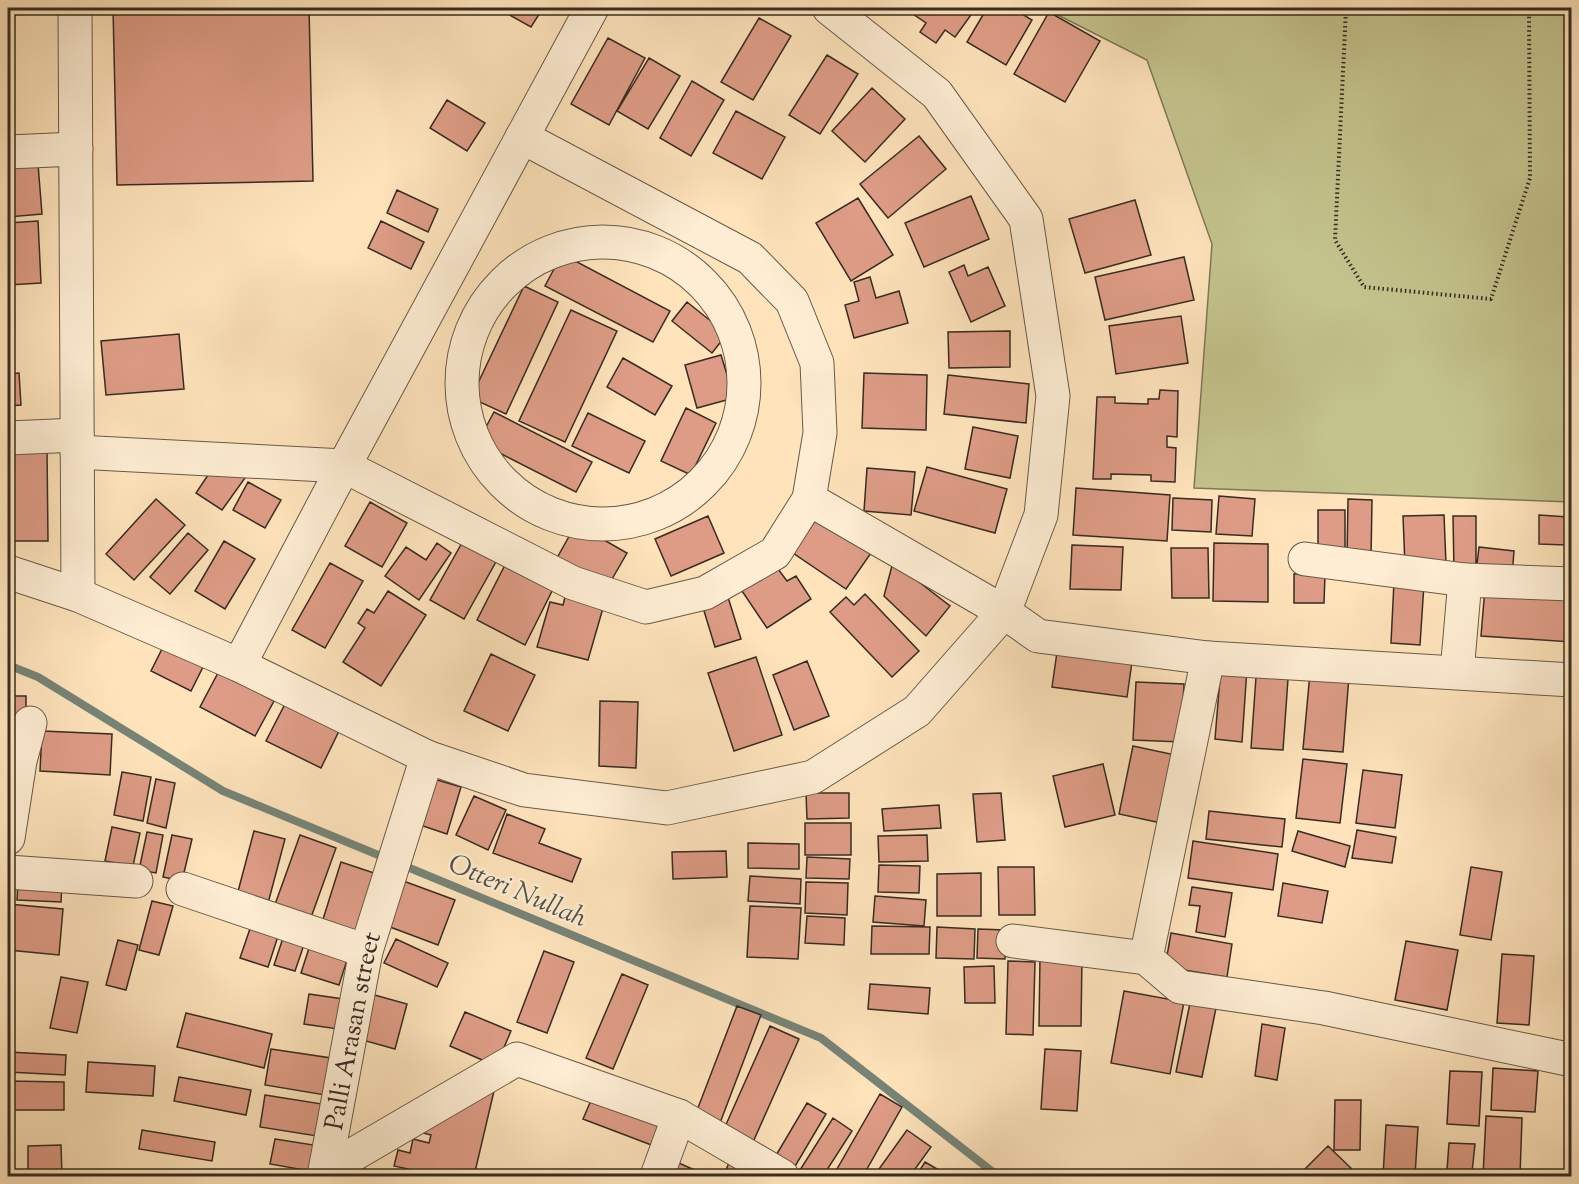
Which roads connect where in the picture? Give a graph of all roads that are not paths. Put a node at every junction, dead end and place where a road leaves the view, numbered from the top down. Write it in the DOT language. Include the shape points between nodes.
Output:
graph roads {
  1 [pos="75,8"];
  2 [pos="592,8"];
  3 [pos="829,8"];
  4 [pos="522,137"];
  5 [pos="76,150"];
  6 [pos="8,152"];
  7 [pos="435,298"];
  8 [pos="474,321"];
  9 [pos="8,438"];
  10 [pos="77,444"];
  11 [pos="344,466"];
  12 [pos="809,500"];
  13 [pos="1305,559"];
  14 [pos="8,572"];
  15 [pos="1465,580"];
  16 [pos="1572,584"];
  17 [pos="78,596"];
  18 [pos="1004,612"];
  19 [pos="1208,658"];
  20 [pos="239,665"];
  21 [pos="1457,672"];
  22 [pos="1572,680"];
  23 [pos="30,723"];
  24 [pos="427,757"];
  25 [pos="14,761"];
  26 [pos="8,838"];
  27 [pos="8,872"];
  28 [pos="136,881"];
  29 [pos="183,889"];
  30 [pos="1013,940"];
  31 [pos="366,951"];
  32 [pos="1146,958"];
  33 [pos="1572,1060"];
  34 [pos="679,1116"];
  35 [pos="324,1174"];
  36 [pos="657,1176"];
  37 [pos="782,1176"];
  1 -- 5 [label="street"];
  2 -- 4 [label="street"];
  3 -- 18 [label="street" via="937,94 1026,219 1053,396 1041,515"];
  4 -- 7 [label="street"];
  4 -- 12 [label="street" via="750,258 792,301 817,363 820,433"];
  5 -- 6 [label="street"];
  5 -- 10 [label="street"];
  7 -- 8 [label="street"];
  7 -- 11 [label="street"];
  8 -- 8 [label="street" via="461,364 462,409 478,451 505,486 542,511 586,524 631,522 673,506 711,476 736,435 746,387 740,340 717,297 682,264 638,245 589,241 542,254 503,282"];
  9 -- 10 [label="street"];
  10 -- 11 [label="street"];
  10 -- 17 [label="street"];
  11 -- 12 [label="street" via="573,583 646,607 705,593 775,553"];
  11 -- 20 [label="street"];
  12 -- 18 [label="street"];
  13 -- 15 [label="street"];
  14 -- 17 [label="street"];
  15 -- 16 [label="street"];
  15 -- 21 [label="street"];
  17 -- 20 [label="street"];
  18 -- 19 [label="street" via="1038,636"];
  18 -- 24 [label="street" via="917,711 813,777 667,808 525,789"];
  19 -- 21 [label="street"];
  19 -- 32 [label="street"];
  20 -- 24 [label="street"];
  21 -- 22 [label="street"];
  23 -- 25 [label="street"];
  24 -- 31 [label="street, Palli Arasan street"];
  25 -- 26 [label="street"];
  27 -- 28 [label="street"];
  29 -- 31 [label="street"];
  30 -- 32 [label="street"];
  31 -- 35 [label="street, Palli Arasan street"];
  32 -- 33 [label="street" via="1179,987 1324,1008"];
  34 -- 35 [label="street" via="517,1059"];
  34 -- 36 [label="street"];
  34 -- 37 [label="street"];
}
